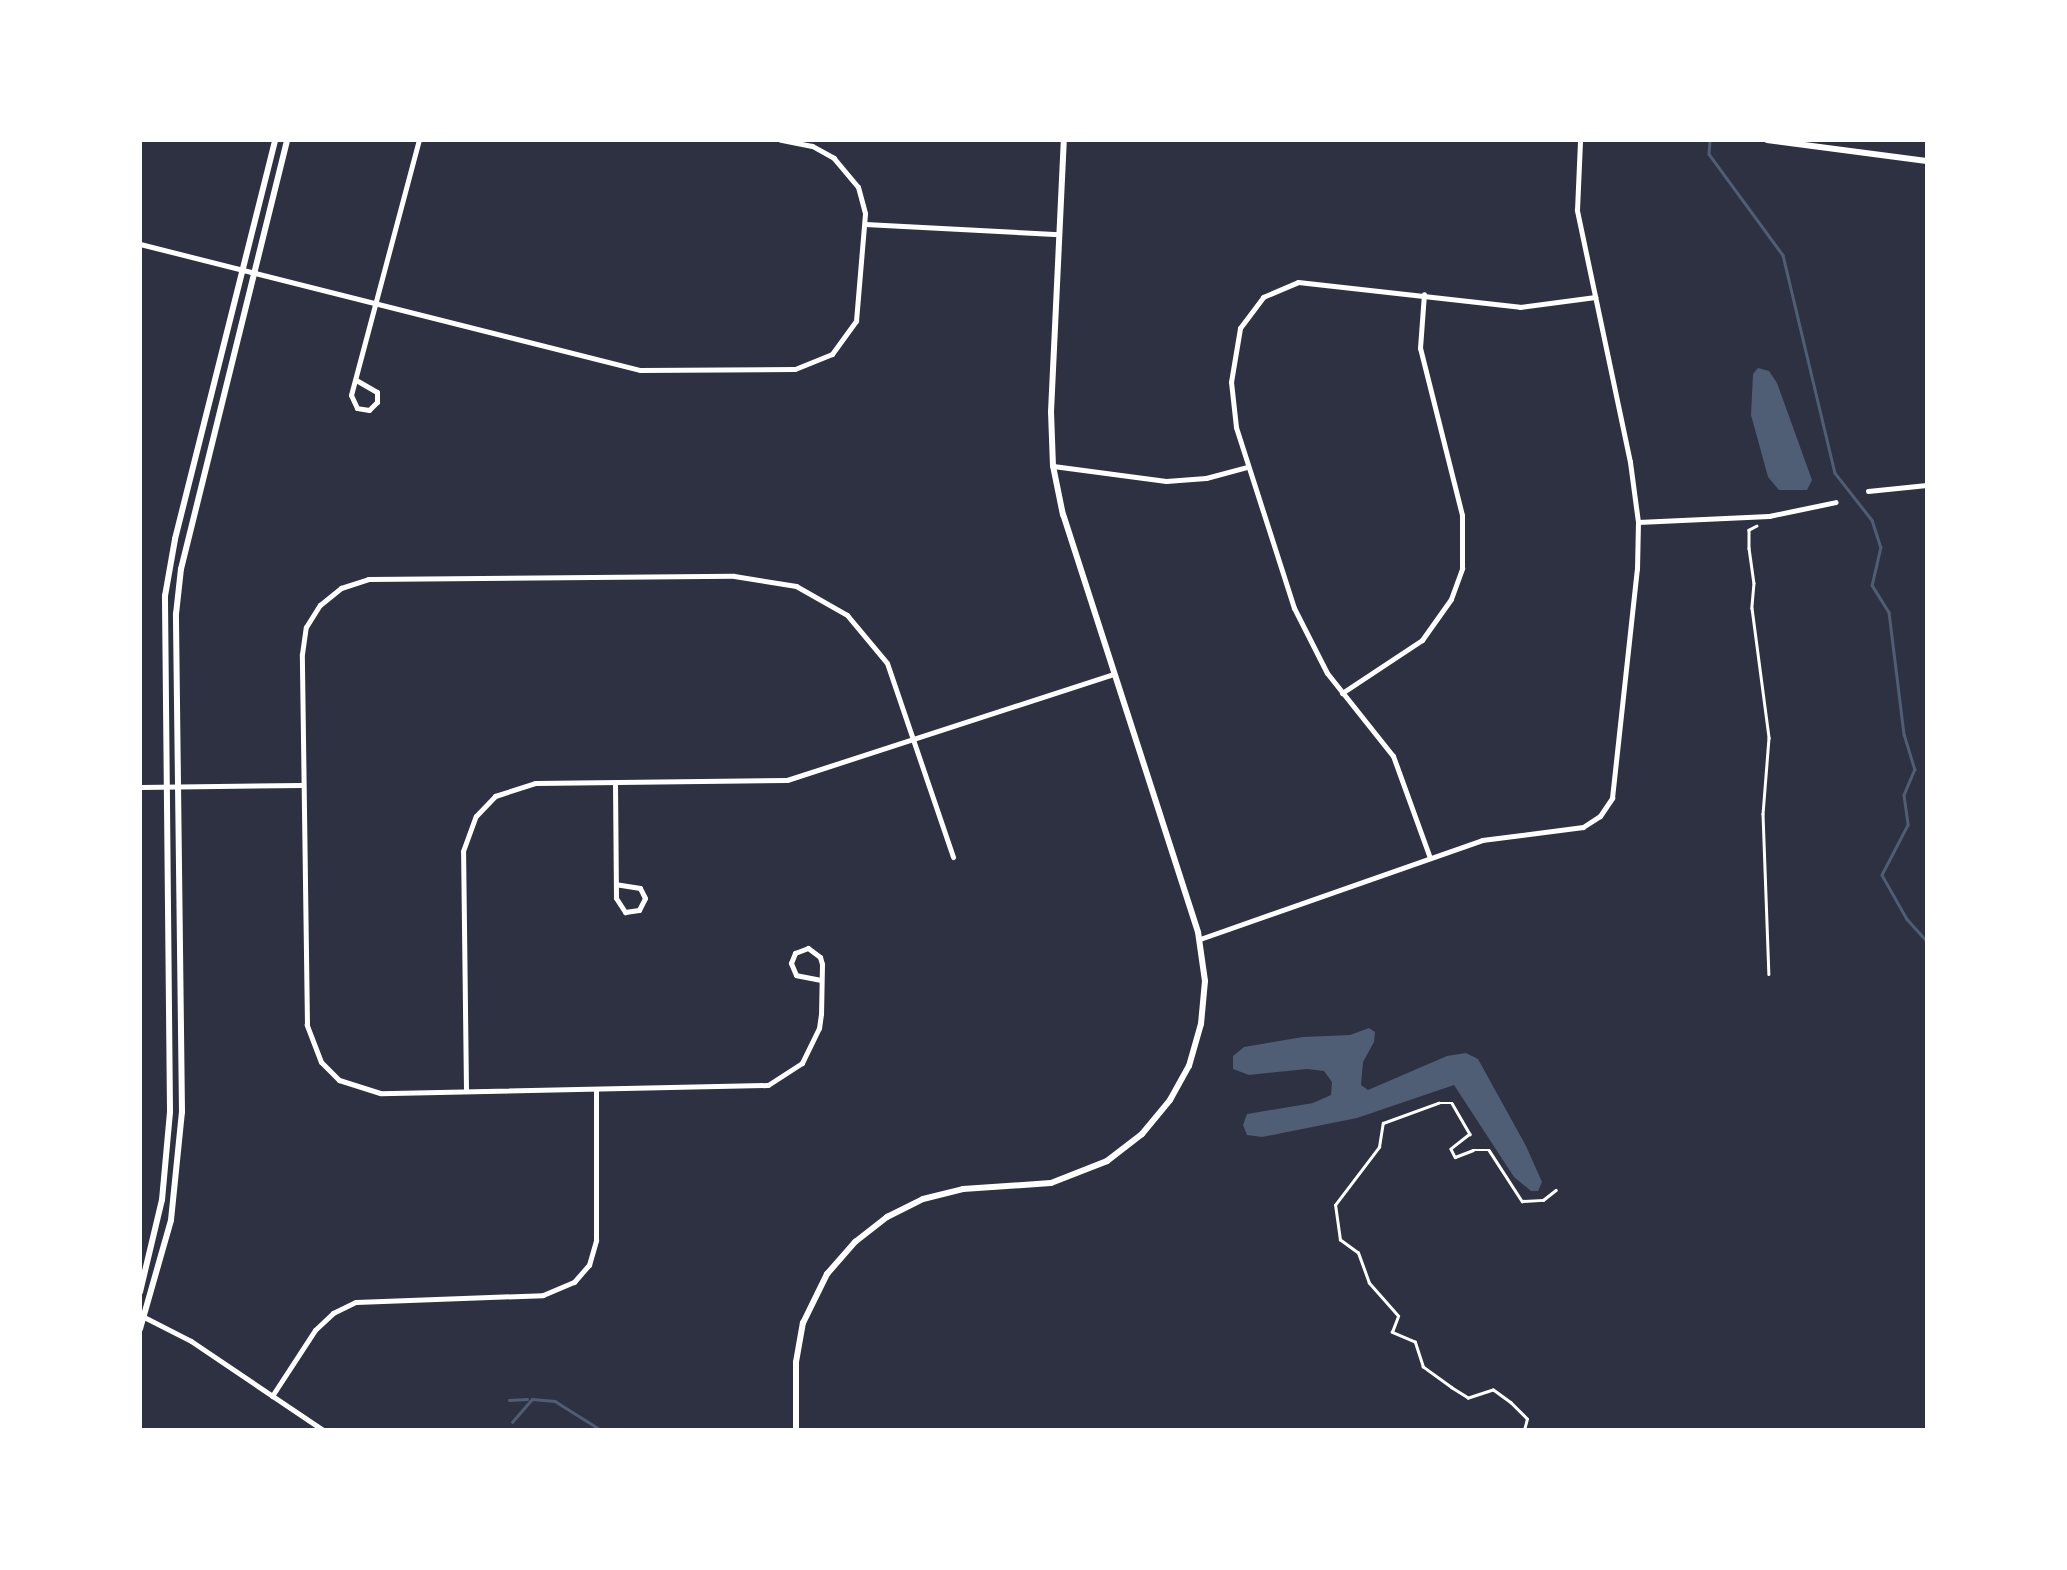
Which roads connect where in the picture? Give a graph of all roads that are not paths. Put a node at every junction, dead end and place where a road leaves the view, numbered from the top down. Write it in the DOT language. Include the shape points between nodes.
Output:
graph roads {
  1 [pos="275,140"];
  2 [pos="288,140"];
  3 [pos="420,140"];
  4 [pos="780,140"];
  5 [pos="1064,140"];
  6 [pos="1580,140"];
  7 [pos="1767,140"];
  8 [pos="1927,160"];
  9 [pos="864,224"];
  10 [pos="1060,234"];
  11 [pos="140,244"];
  12 [pos="243,270"];
  13 [pos="254,273"];
  14 [pos="1424,294"];
  15 [pos="1595,297"];
  16 [pos="376,304"];
  17 [pos="356,380"];
  18 [pos="1053,466"];
  19 [pos="1247,467"];
  20 [pos="1927,485"];
  21 [pos="1868,491"];
  22 [pos="1836,502"];
  23 [pos="1638,522"];
  24 [pos="1113,674"];
  25 [pos="1342,693"];
  26 [pos="914,738"];
  27 [pos="616,783"];
  28 [pos="304,785"];
  29 [pos="166,786"];
  30 [pos="178,786"];
  31 [pos="140,787"];
  32 [pos="954,858"];
  33 [pos="1430,858"];
  34 [pos="616,884"];
  35 [pos="1200,939"];
  36 [pos="821,980"];
  37 [pos="596,1090"];
  38 [pos="466,1092"];
  39 [pos="140,1292"];
  40 [pos="142,1316"];
  41 [pos="140,1329"];
  42 [pos="272,1396"];
  43 [pos="324,1430"];
  44 [pos="796,1430"];
  1 -- 12 [label="main road"];
  2 -- 13 [label="main road"];
  3 -- 16 [label="street"];
  4 -- 9 [label="street" via="823,150 844,166 858,187"];
  5 -- 10 [label="main road"];
  6 -- 15 [label="street" via="1577,210"];
  7 -- 8 [label="main road"];
  9 -- 10 [label="street"];
  9 -- 16 [label="street" via="860,308 850,334 832,354 795,369 640,370"];
  10 -- 18 [label="main road"];
  11 -- 12 [label="street"];
  12 -- 13 [label="street"];
  12 -- 29 [label="main road" via="169,567"];
  13 -- 16 [label="street"];
  13 -- 30 [label="main road" via="181,569"];
  14 -- 15 [label="street" via="1520,307"];
  14 -- 19 [label="street" via="1298,282 1254,305 1240,328 1231,382"];
  14 -- 25 [label="street" via="1420,348 1462,515 1462,568 1452,599 1422,640"];
  15 -- 23 [label="street"];
  16 -- 17 [label="street"];
  17 -- 17 [label="street" via="352,401 369,410 377,392"];
  18 -- 19 [label="street" via="1166,481"];
  18 -- 24 [label="main road"];
  19 -- 25 [label="street" via="1303,631"];
  20 -- 21 [label="street"];
  22 -- 23 [label="street" via="1769,516"];
  23 -- 33 [label="street" via="1607,808 1582,827 1508,834"];
  24 -- 26 [label="street"];
  24 -- 35 [label="main road"];
  25 -- 33 [label="street" via="1394,756"];
  26 -- 27 [label="street" via="774,782"];
  26 -- 28 [label="street" via="895,680 869,638 830,603 786,583 734,576 368,580 330,595 306,627"];
  26 -- 32 [label="street"];
  27 -- 34 [label="street"];
  27 -- 38 [label="street" via="520,785 496,796 470,827 464,850"];
  28 -- 30 [label="street"];
  28 -- 38 [label="street" via="307,1025 314,1050 339,1080 366,1092"];
  29 -- 30 [label="street"];
  29 -- 31 [label="street"];
  29 -- 39 [label="main road" via="170,1112 162,1200"];
  30 -- 40 [label="main road" via="182,1112 171,1220"];
  33 -- 35 [label="street"];
  34 -- 34 [label="street" via="620,909 639,910 645,898 640,888"];
  35 -- 44 [label="main road" via="1201,1024 1189,1066 1157,1118 1124,1150 1067,1179 943,1193 870,1228 827,1274 809,1306 796,1362"];
  36 -- 36 [label="street" via="819,954 808,948 795,953 790,963 796,975"];
  36 -- 37 [label="street" via="816,1040 802,1064 781,1080 755,1088"];
  37 -- 38 [label="street"];
  37 -- 42 [label="street" via="596,1240 582,1274 543,1296 356,1302 323,1322"];
  40 -- 41 [label="main road"];
  40 -- 42 [label="street"];
  42 -- 43 [label="street"];
}
